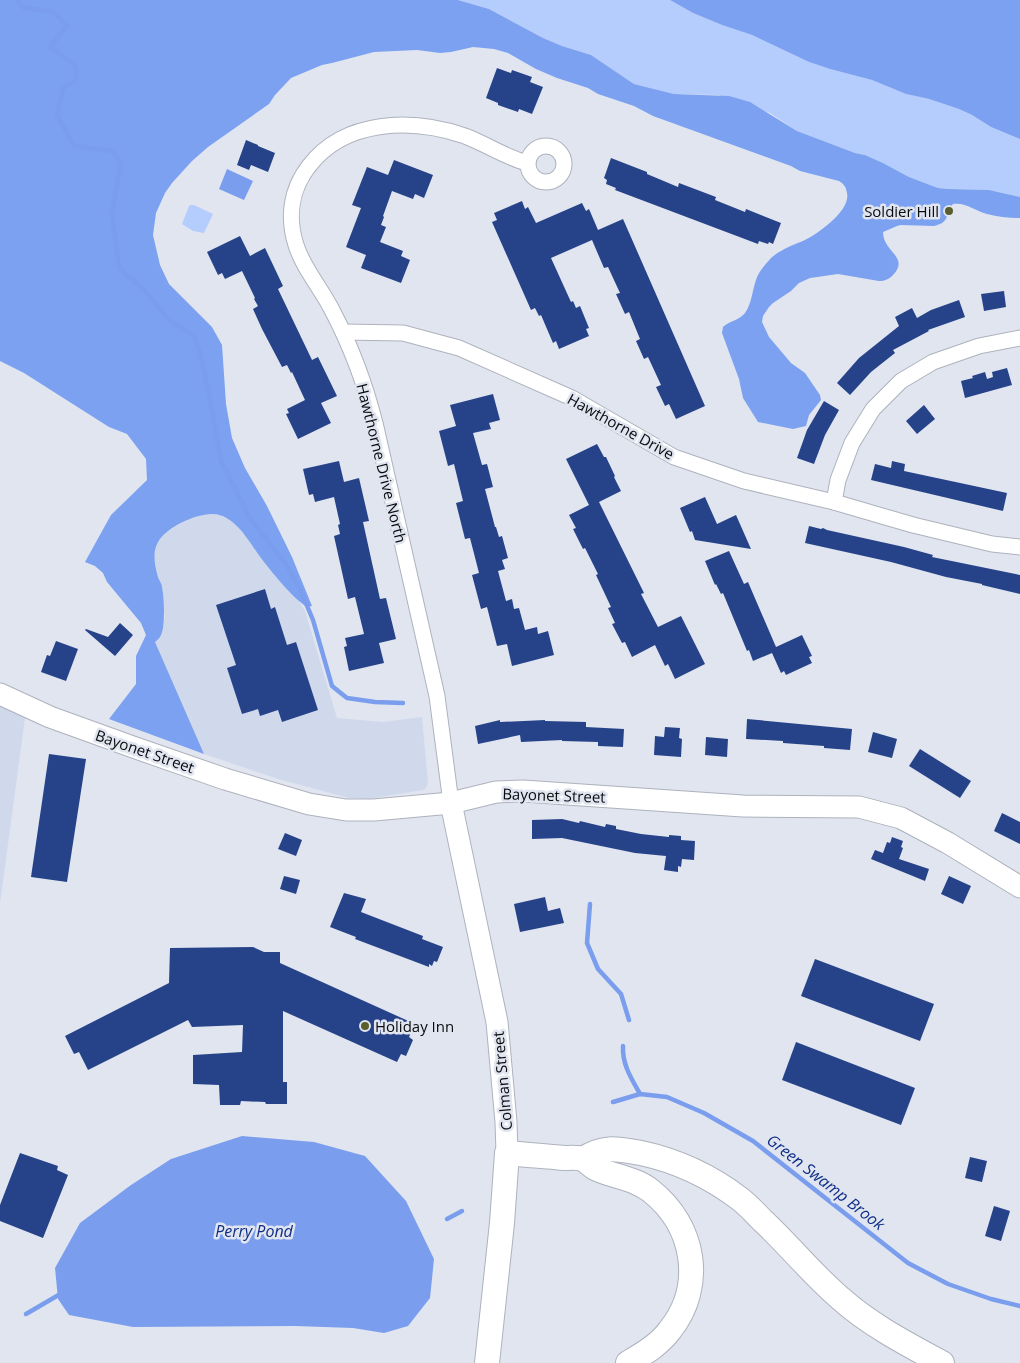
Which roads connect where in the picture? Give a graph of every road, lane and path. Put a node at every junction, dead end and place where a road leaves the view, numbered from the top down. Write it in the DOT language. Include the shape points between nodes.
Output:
graph roads {
  1 [pos="527,163"];
  2 [pos="343,332"];
  3 [pos="1020,338"];
  4 [pos="834,502"];
  5 [pos="1020,547"];
  6 [pos="0,694"];
  7 [pos="451,803"];
  8 [pos="1020,886"];
  9 [pos="507,1153"];
  10 [pos="583,1159"];
  11 [pos="487,1363"];
  12 [pos="628,1363"];
  13 [pos="942,1363"];
  1 -- 2 [label="street, Hawthorne Drive North" via="463,136 416,126 363,130 324,150 296,187 292,227 300,256"];
  2 -- 4 [label="street, Hawthorne Drive" via="403,333 459,348 572,398 674,457 744,481"];
  2 -- 7 [label="street, Hawthorne Drive North" via="365,389 382,448 437,696"];
  3 -- 4 [label="street" via="979,346 933,362 901,381 873,409 852,443 838,480"];
  4 -- 5 [label="street, Hawthorne Drive" via="912,525 992,544"];
  6 -- 7 [label="street, Bayonet Street" via="50,717 133,747 309,804 346,810 374,810"];
  7 -- 8 [label="street, Bayonet Street" via="496,792 523,791 743,806 859,807 901,818"];
  7 -- 9 [label="street, Colman Street" via="497,1022"];
  9 -- 10 [label="main road"];
  9 -- 11 [label="main road, Colman Street"];
  10 -- 12 [label="main road" via="594,1167 641,1184 651,1191 668,1207 688,1244 690,1288 679,1316 657,1344"];
  10 -- 13 [label="main road" via="599,1150 612,1149 661,1157 698,1172 741,1200 841,1299 865,1318"];
}
